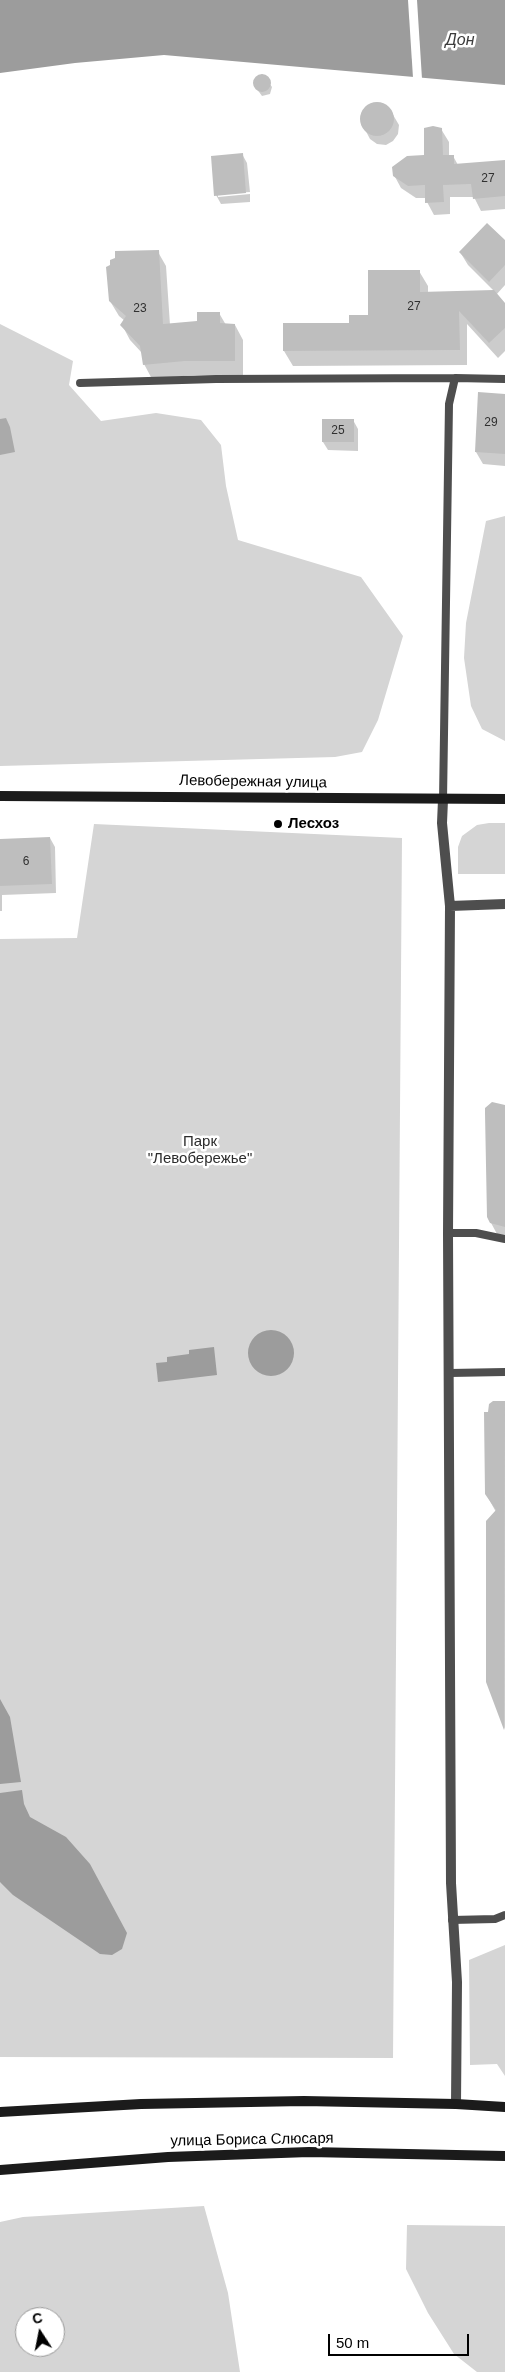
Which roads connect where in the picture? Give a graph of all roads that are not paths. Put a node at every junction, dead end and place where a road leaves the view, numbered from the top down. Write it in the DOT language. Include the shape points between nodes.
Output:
graph roads {
  1 [pos="455,378"];
  2 [pos="505,379"];
  3 [pos="80,383"];
  4 [pos="0,796"];
  5 [pos="505,799"];
  6 [pos="443,800"];
  7 [pos="505,904"];
  8 [pos="450,906"];
  9 [pos="448,1233"];
  10 [pos="505,1239"];
  11 [pos="505,1372"];
  12 [pos="450,1373"];
  13 [pos="505,1915"];
  14 [pos="452,1920"];
  15 [pos="456,2104"];
  16 [pos="505,2107"];
  17 [pos="0,2112"];
  18 [pos="505,2156"];
  19 [pos="0,2170"];
  1 -- 2 [label="lane"];
  1 -- 3 [label="lane"];
  1 -- 6 [label="lane" via="449,404"];
  4 -- 6 [label="main road, Левобережная улица"];
  5 -- 6 [label="main road, Левобережная улица"];
  6 -- 8 [label="street" via="442,823"];
  7 -- 8 [label="street"];
  8 -- 9 [label="street"];
  9 -- 10 [label="lane" via="476,1233"];
  9 -- 12 [label="street"];
  11 -- 12 [label="lane"];
  12 -- 14 [label="street"];
  13 -- 14 [label="lane" via="495,1919"];
  14 -- 15 [label="street" via="457,1982"];
  15 -- 16 [label="main road"];
  15 -- 17 [label="main road" via="141,2104"];
  18 -- 19 [label="main road, улица Бориса Слюсаря" via="309,2152 168,2157"];
}
